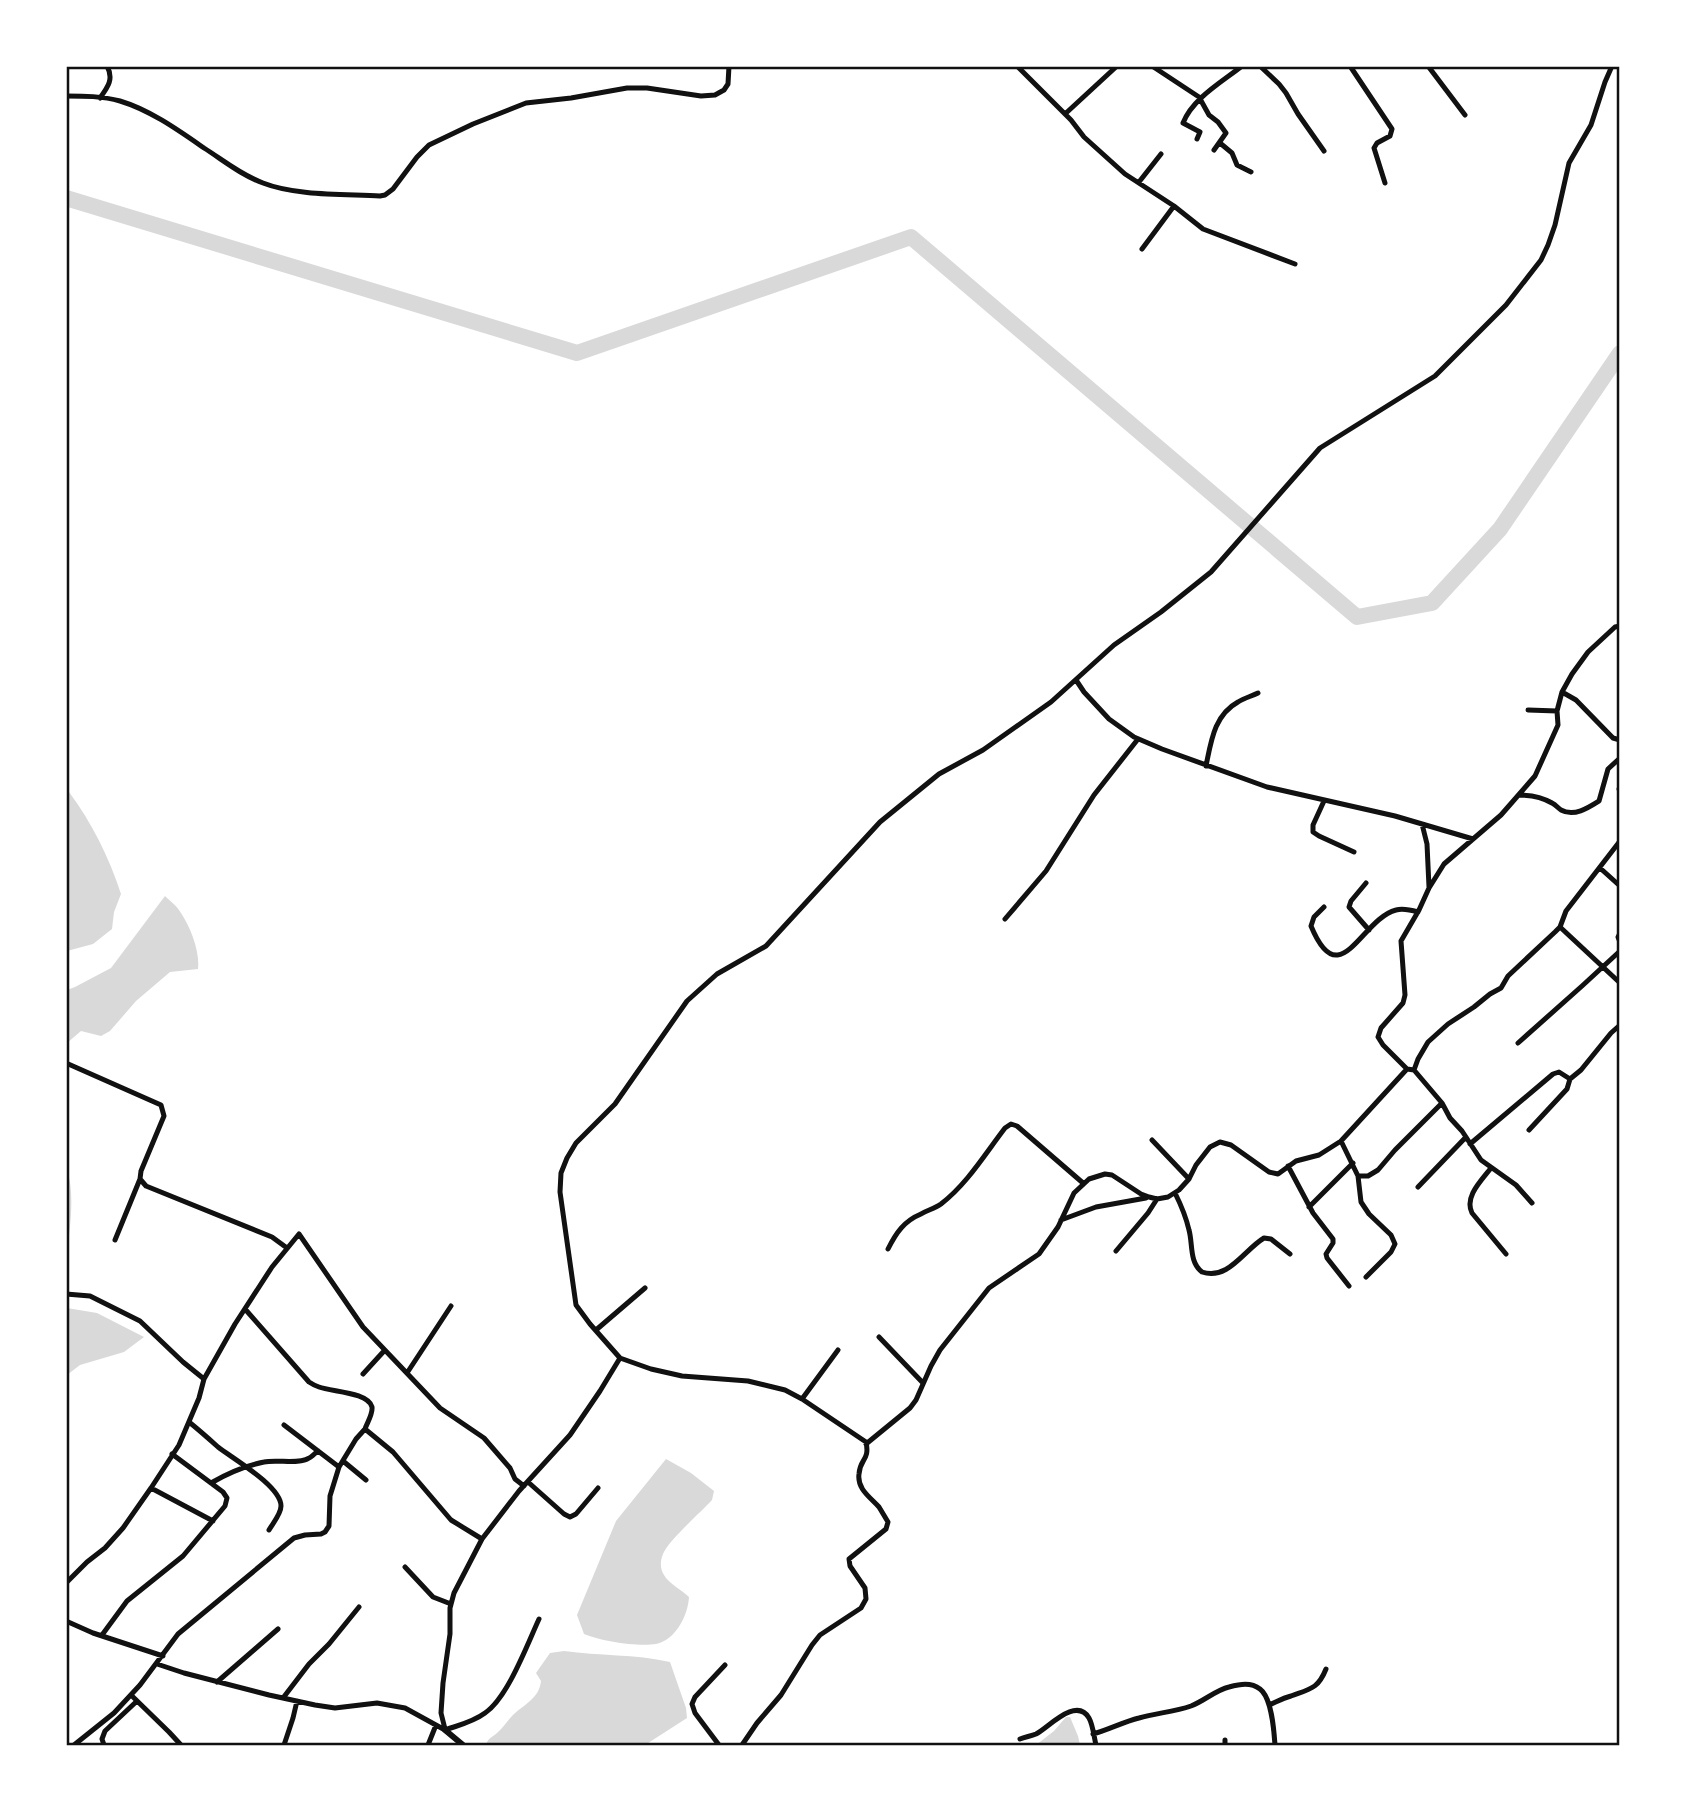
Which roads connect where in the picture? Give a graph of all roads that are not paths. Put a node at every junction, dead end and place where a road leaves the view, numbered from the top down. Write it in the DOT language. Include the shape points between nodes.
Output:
graph roads {
  1 [pos="107,66"];
  2 [pos="729,66"];
  3 [pos="1017,66"];
  4 [pos="1117,66"];
  5 [pos="1152,66"];
  6 [pos="1242,66"];
  7 [pos="1260,66"];
  8 [pos="1350,66"];
  9 [pos="1428,66"];
  10 [pos="1612,66"];
  11 [pos="66,96"];
  12 [pos="100,98"];
  13 [pos="1200,99"];
  14 [pos="1065,114"];
  15 [pos="1465,115"];
  16 [pos="1196,139"];
  17 [pos="1220,142"];
  18 [pos="1214,150"];
  19 [pos="1324,151"];
  20 [pos="1161,154"];
  21 [pos="1251,172"];
  22 [pos="1139,182"];
  23 [pos="1385,183"];
  24 [pos="1174,206"];
  25 [pos="1142,250"];
  26 [pos="1295,264"];
  27 [pos="1619,626"];
  28 [pos="1076,681"];
  29 [pos="1562,692"];
  30 [pos="1258,693"];
  31 [pos="1528,710"];
  32 [pos="1557,711"];
  33 [pos="1138,739"];
  34 [pos="1619,740"];
  35 [pos="1619,758"];
  36 [pos="1206,766"];
  37 [pos="1519,795"];
  38 [pos="1324,801"];
  39 [pos="1422,824"];
  40 [pos="1473,839"];
  41 [pos="1619,841"];
  42 [pos="1354,852"];
  43 [pos="1600,868"];
  44 [pos="1366,883"];
  45 [pos="1619,886"];
  46 [pos="1429,888"];
  47 [pos="1324,907"];
  48 [pos="1418,912"];
  49 [pos="1005,919"];
  50 [pos="1560,927"];
  51 [pos="1369,930"];
  52 [pos="1619,933"];
  53 [pos="1619,942"];
  54 [pos="1619,950"];
  55 [pos="1603,965"];
  56 [pos="1619,982"];
  57 [pos="1619,1025"];
  58 [pos="1518,1043"];
  59 [pos="66,1063"];
  60 [pos="1410,1069"];
  61 [pos="1570,1079"];
  62 [pos="1443,1103"];
  63 [pos="1529,1129"];
  64 [pos="1466,1138"];
  65 [pos="1152,1140"];
  66 [pos="1342,1141"];
  67 [pos="1470,1144"];
  68 [pos="1353,1163"];
  69 [pos="1288,1166"];
  70 [pos="1491,1168"];
  71 [pos="1358,1176"];
  72 [pos="140,1179"];
  73 [pos="1189,1179"];
  74 [pos="1083,1183"];
  75 [pos="1418,1187"];
  76 [pos="1175,1193"];
  77 [pos="1149,1197"];
  78 [pos="1157,1199"];
  79 [pos="1531,1203"];
  80 [pos="1310,1207"];
  81 [pos="1061,1220"];
  82 [pos="115,1240"];
  83 [pos="287,1248"];
  84 [pos="888,1249"];
  85 [pos="1116,1251"];
  86 [pos="1290,1254"];
  87 [pos="1506,1254"];
  88 [pos="1366,1277"];
  89 [pos="1349,1286"];
  90 [pos="645,1288"];
  91 [pos="66,1294"];
  92 [pos="451,1306"];
  93 [pos="245,1309"];
  94 [pos="596,1330"];
  95 [pos="879,1337"];
  96 [pos="838,1350"];
  97 [pos="384,1351"];
  98 [pos="620,1358"];
  99 [pos="407,1373"];
  100 [pos="363,1374"];
  101 [pos="205,1379"];
  102 [pos="923,1383"];
  103 [pos="802,1399"];
  104 [pos="189,1422"];
  105 [pos="284,1425"];
  106 [pos="365,1429"];
  107 [pos="866,1444"];
  108 [pos="317,1451"];
  109 [pos="172,1454"];
  110 [pos="341,1464"];
  111 [pos="247,1466"];
  112 [pos="366,1480"];
  113 [pos="211,1482"];
  114 [pos="526,1484"];
  115 [pos="152,1488"];
  116 [pos="598,1488"];
  117 [pos="213,1521"];
  118 [pos="269,1530"];
  119 [pos="482,1539"];
  120 [pos="405,1567"];
  121 [pos="66,1583"];
  122 [pos="451,1604"];
  123 [pos="359,1607"];
  124 [pos="539,1619"];
  125 [pos="66,1621"];
  126 [pos="278,1629"];
  127 [pos="102,1635"];
  128 [pos="163,1657"];
  129 [pos="158,1664"];
  130 [pos="725,1665"];
  131 [pos="1326,1669"];
  132 [pos="217,1682"];
  133 [pos="131,1695"];
  134 [pos="282,1698"];
  135 [pos="137,1701"];
  136 [pos="297,1701"];
  137 [pos="1269,1705"];
  138 [pos="436,1725"];
  139 [pos="445,1730"];
  140 [pos="1093,1734"];
  141 [pos="1020,1739"];
  142 [pos="74,1745"];
  143 [pos="104,1745"];
  144 [pos="181,1745"];
  145 [pos="284,1745"];
  146 [pos="428,1745"];
  147 [pos="463,1745"];
  148 [pos="719,1745"];
  149 [pos="742,1745"];
  150 [pos="1096,1745"];
  151 [pos="1275,1745"];
  1 -- 12 [label="street" via="110,83"];
  2 -- 12 [label="street" via="728,84 715,95 627,88 526,103 429,145 393,189 380,196 307,193 264,184 141,109"];
  3 -- 14 [label="street"];
  4 -- 14 [label="street"];
  5 -- 13 [label="street"];
  6 -- 13 [label="street"];
  7 -- 19 [label="street" via="1279,83"];
  8 -- 23 [label="street" via="1392,129 1374,148"];
  9 -- 15 [label="street"];
  10 -- 28 [label="street" via="1591,125 1569,163 1548,245 1506,304 1435,376 1320,448 1211,572 1114,645"];
  11 -- 12 [label="street"];
  13 -- 16 [label="street" via="1184,123 1200,132"];
  13 -- 17 [label="street" via="1226,133"];
  14 -- 22 [label="street" via="1110,162"];
  17 -- 18 [label="street"];
  17 -- 21 [label="street" via="1233,153 1237,165"];
  20 -- 22 [label="street"];
  22 -- 24 [label="street"];
  24 -- 25 [label="street"];
  24 -- 26 [label="street" via="1203,229"];
  27 -- 29 [label="street" via="1588,652"];
  28 -- 33 [label="street" via="1109,719"];
  28 -- 94 [label="street" via="983,750 939,774 880,822 766,946 717,974 687,1001 615,1104 576,1143 561,1173 560,1192 576,1305"];
  29 -- 32 [label="street"];
  29 -- 34 [label="street"];
  30 -- 36 [label="street" via="1238,702 1218,721"];
  31 -- 32 [label="street"];
  32 -- 37 [label="street" via="1558,725 1544,758"];
  33 -- 36 [label="street"];
  33 -- 49 [label="street" via="1083,811 1046,871"];
  35 -- 37 [label="street" via="1608,769 1599,801 1587,809 1563,811 1543,799"];
  36 -- 38 [label="street"];
  37 -- 40 [label="street"];
  38 -- 39 [label="street"];
  38 -- 42 [label="street" via="1313,832"];
  39 -- 40 [label="street"];
  39 -- 46 [label="street"];
  40 -- 46 [label="street" via="1444,864"];
  41 -- 43 [label="street"];
  43 -- 45 [label="street"];
  43 -- 50 [label="street" via="1566,911"];
  44 -- 51 [label="street" via="1349,907"];
  46 -- 48 [label="street"];
  47 -- 51 [label="street" via="1311,926 1331,955 1346,952"];
  48 -- 51 [label="street" via="1393,911"];
  48 -- 60 [label="street" via="1401,941 1403,1003 1378,1037"];
  50 -- 55 [label="street"];
  50 -- 60 [label="street" via="1501,988 1428,1042"];
  52 -- 53 [label="street"];
  54 -- 55 [label="street"];
  55 -- 56 [label="street"];
  55 -- 58 [label="street"];
  57 -- 61 [label="street"];
  59 -- 72 [label="street" via="161,1105 164,1116"];
  60 -- 62 [label="street"];
  60 -- 66 [label="street"];
  61 -- 63 [label="street"];
  61 -- 67 [label="street" via="1559,1072 1553,1074"];
  62 -- 64 [label="street"];
  62 -- 71 [label="street" via="1378,1170"];
  64 -- 67 [label="street"];
  64 -- 75 [label="street"];
  65 -- 73 [label="street"];
  66 -- 68 [label="street"];
  66 -- 69 [label="street"];
  67 -- 70 [label="street"];
  68 -- 71 [label="street"];
  68 -- 80 [label="street"];
  69 -- 73 [label="street" via="1274,1174 1220,1142 1204,1153"];
  69 -- 80 [label="street"];
  70 -- 79 [label="street" via="1516,1185"];
  70 -- 87 [label="street" via="1469,1207"];
  71 -- 88 [label="street" via="1361,1202 1395,1244"];
  72 -- 82 [label="street"];
  72 -- 83 [label="street" via="158,1192 272,1237"];
  73 -- 76 [label="street"];
  74 -- 77 [label="street" via="1097,1175 1112,1175"];
  74 -- 81 [label="street"];
  74 -- 84 [label="street" via="1011,1124 941,1204 904,1224"];
  76 -- 78 [label="street"];
  76 -- 86 [label="street" via="1189,1227 1194,1263 1202,1272 1226,1270 1264,1238"];
  77 -- 78 [label="street"];
  77 -- 81 [label="street" via="1096,1207"];
  78 -- 85 [label="street"];
  80 -- 89 [label="street" via="1333,1239 1327,1258"];
  81 -- 102 [label="street" via="1039,1254 989,1288 940,1350"];
  83 -- 93 [label="street"];
  83 -- 97 [label="street" via="299,1234"];
  90 -- 94 [label="street"];
  91 -- 101 [label="street" via="90,1296 140,1321"];
  92 -- 99 [label="street"];
  93 -- 101 [label="street"];
  93 -- 106 [label="street" via="309,1382 369,1402 372,1412"];
  94 -- 98 [label="street"];
  95 -- 102 [label="street"];
  96 -- 103 [label="street"];
  97 -- 99 [label="street"];
  97 -- 100 [label="street"];
  98 -- 103 [label="street" via="682,1376 775,1387"];
  98 -- 114 [label="street" via="576,1426"];
  99 -- 114 [label="street" via="440,1408 484,1438 515,1479"];
  101 -- 104 [label="street"];
  102 -- 107 [label="street" via="910,1408"];
  103 -- 107 [label="street"];
  104 -- 109 [label="street"];
  104 -- 111 [label="street"];
  105 -- 108 [label="street"];
  106 -- 110 [label="street"];
  106 -- 119 [label="street" via="393,1452 452,1520"];
  107 -- 149 [label="street" via="868,1453 859,1484 888,1522 886,1529 849,1559 866,1599 861,1608 811,1645 781,1695"];
  108 -- 110 [label="street"];
  108 -- 111 [label="street" via="300,1461"];
  109 -- 113 [label="street"];
  109 -- 115 [label="street"];
  110 -- 112 [label="street"];
  110 -- 128 [label="street" via="325,1532 294,1538 178,1634"];
  111 -- 113 [label="street"];
  111 -- 118 [label="street" via="281,1502"];
  113 -- 117 [label="street" via="227,1498"];
  114 -- 116 [label="street" via="570,1517"];
  114 -- 119 [label="street"];
  115 -- 117 [label="street"];
  115 -- 121 [label="street" via="105,1548"];
  117 -- 127 [label="street" via="183,1556 127,1601"];
  119 -- 122 [label="street"];
  120 -- 122 [label="street" via="433,1597"];
  122 -- 139 [label="street" via="441,1713"];
  123 -- 134 [label="street"];
  124 -- 139 [label="street" via="494,1706"];
  125 -- 127 [label="street"];
  126 -- 132 [label="street"];
  127 -- 128 [label="street"];
  128 -- 129 [label="street"];
  129 -- 132 [label="street"];
  129 -- 133 [label="street"];
  130 -- 148 [label="street" via="692,1704"];
  131 -- 137 [label="street" via="1311,1689"];
  132 -- 134 [label="street"];
  133 -- 135 [label="street"];
  133 -- 142 [label="street"];
  134 -- 136 [label="street"];
  135 -- 143 [label="street" via="105,1731"];
  135 -- 144 [label="street"];
  136 -- 138 [label="street" via="335,1708 386,1704 405,1708"];
  136 -- 145 [label="street"];
  137 -- 140 [label="street" via="1260,1689 1242,1684 1193,1705"];
  137 -- 151 [label="street"];
  138 -- 139 [label="street"];
  138 -- 146 [label="street"];
  139 -- 147 [label="street"];
  140 -- 141 [label="street" via="1085,1714 1072,1711"];
  140 -- 150 [label="street"];
}
